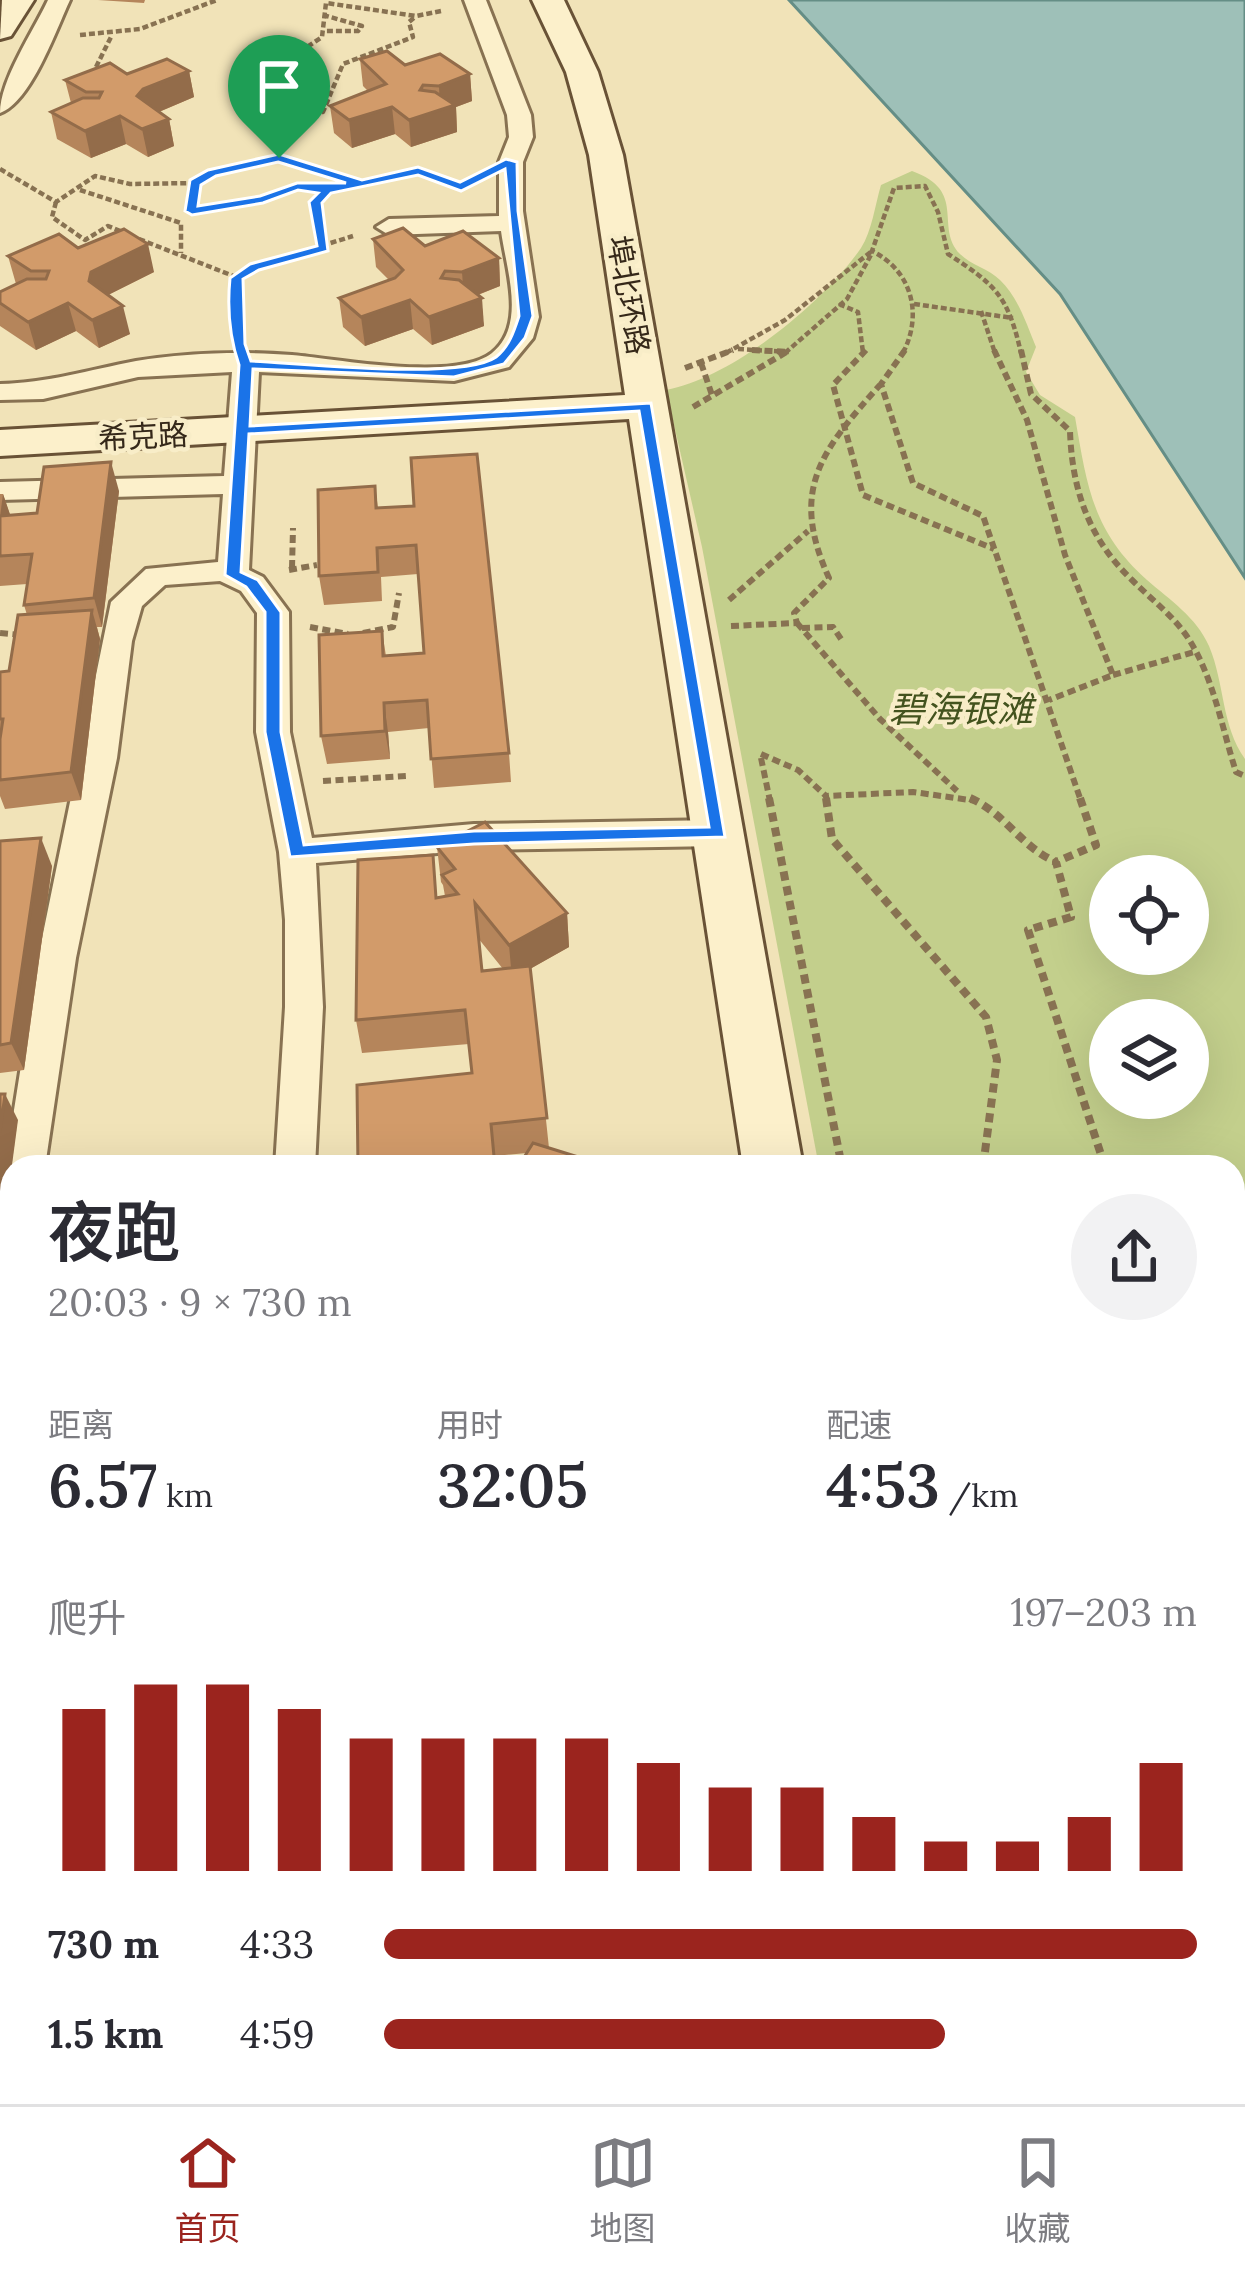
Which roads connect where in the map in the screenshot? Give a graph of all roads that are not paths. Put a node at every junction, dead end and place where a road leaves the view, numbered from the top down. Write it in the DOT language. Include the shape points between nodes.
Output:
graph roads {
  1 [pos="18,0"];
  2 [pos="59,0"];
  3 [pos="548,0"];
  4 [pos="478,7"];
  5 [pos="0,29"];
  6 [pos="0,106"];
  7 [pos="514,223"];
  8 [pos="389,227"];
  9 [pos="246,365"];
  10 [pos="0,392"];
  11 [pos="667,408"];
  12 [pos="0,443"];
  13 [pos="242,459"];
  14 [pos="279,460"];
  15 [pos="0,491"];
  16 [pos="233,575"];
  17 [pos="719,833"];
  18 [pos="297,852"];
  19 [pos="27,1155"];
  20 [pos="296,1155"];
  21 [pos="771,1155"];
  1 -- 5 [label="main road"];
  2 -- 6 [label="street"];
  3 -- 11 [label="main road, 埠北环路" via="582,72"];
  4 -- 7 [label="street" via="519,115"];
  7 -- 8 [label="street"];
  7 -- 9 [label="street" via="526,316 500,361 454,373"];
  9 -- 10 [label="street" via="138,369 43,391"];
  9 -- 13 [label="street"];
  11 -- 13 [label="main road, 希克路"];
  11 -- 17 [label="main road, 埠北环路"];
  12 -- 13 [label="main road, 希克路"];
  13 -- 14 [label="street"];
  13 -- 15 [label="street"];
  13 -- 16 [label="street"];
  16 -- 18 [label="street" via="252,584 273,612 273,732"];
  16 -- 19 [label="street" via="157,576 127,602 56,958"];
  17 -- 18 [label="street" via="474,837"];
  17 -- 21 [label="main road, 埠北环路"];
  18 -- 20 [label="street" via="304,1007"];
}
